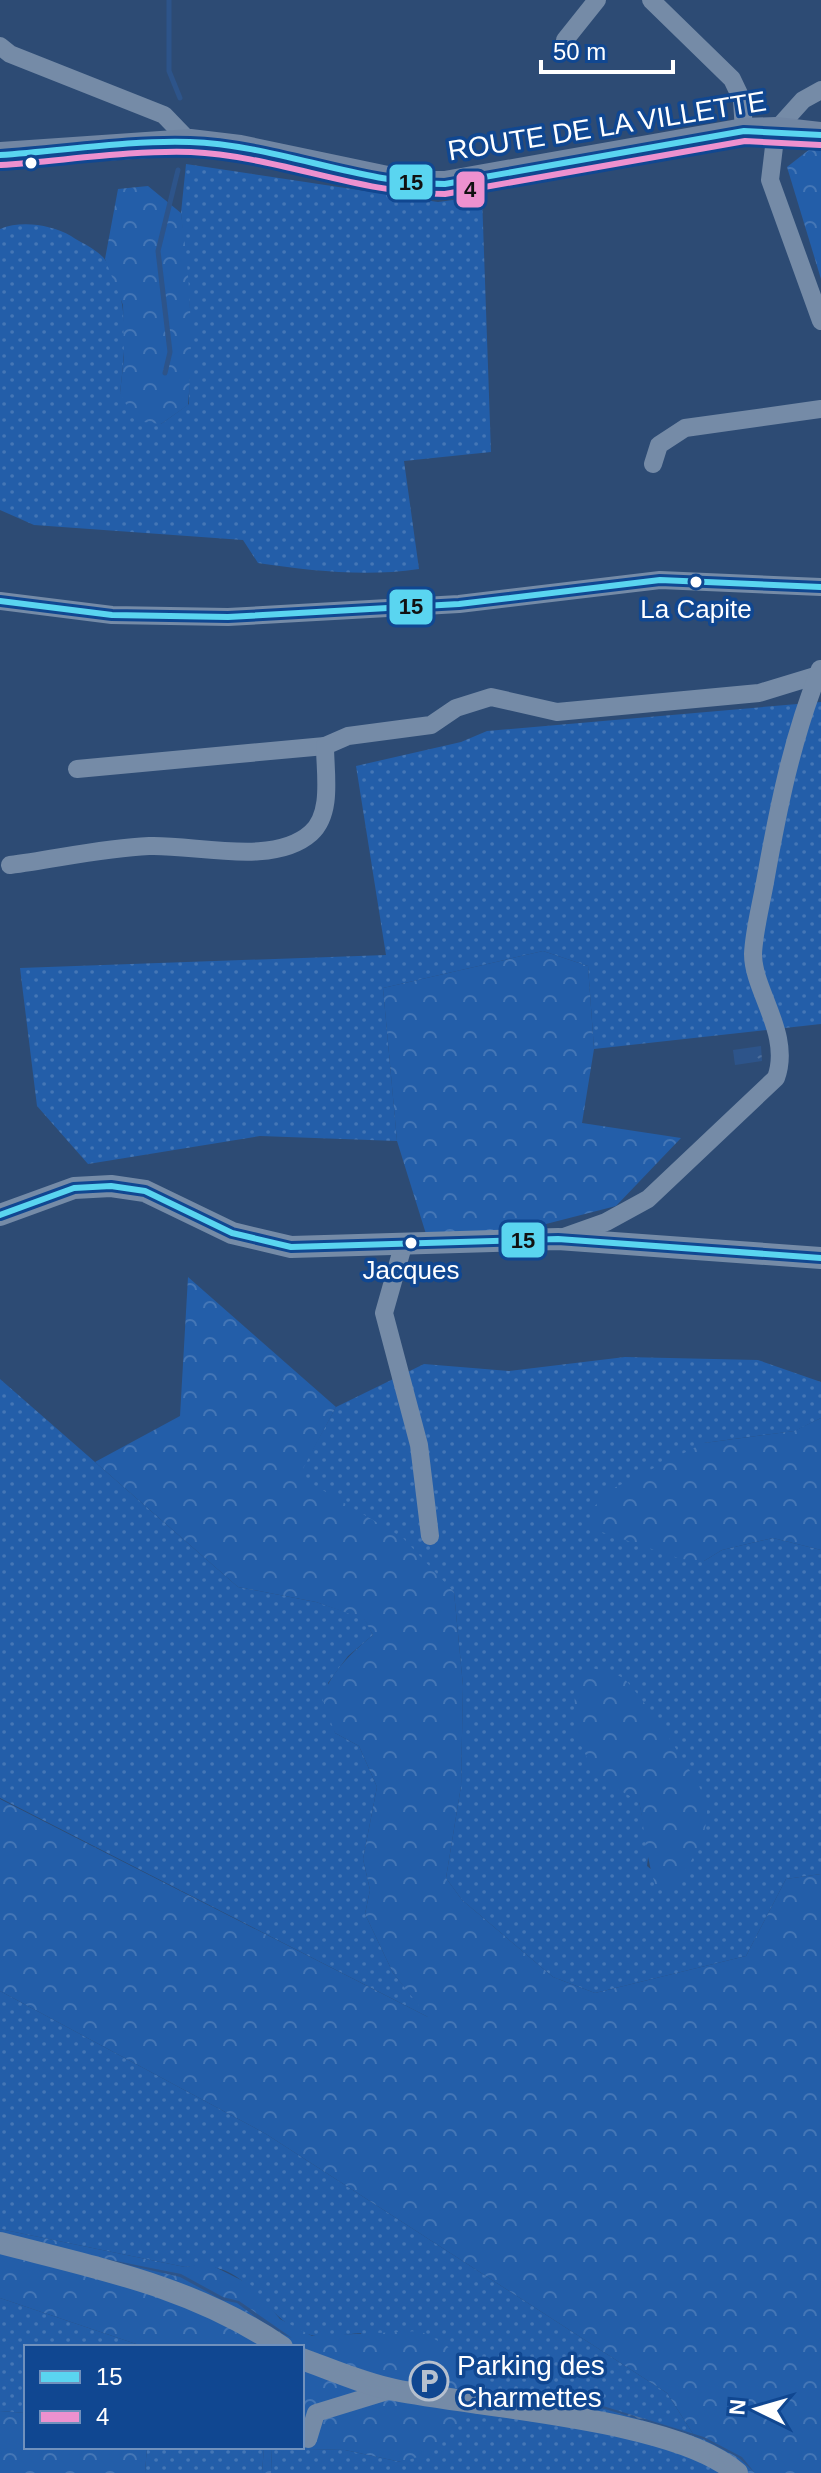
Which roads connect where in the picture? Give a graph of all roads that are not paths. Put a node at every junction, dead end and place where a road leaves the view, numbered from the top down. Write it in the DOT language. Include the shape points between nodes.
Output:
graph roads {
  1 [pos="597,0"];
  2 [pos="651,0"];
  3 [pos="565,40"];
  4 [pos="0,46"];
  5 [pos="821,90"];
  6 [pos="776,130"];
  7 [pos="744,131"];
  8 [pos="821,135"];
  9 [pos="190,142"];
  10 [pos="0,155"];
  11 [pos="821,321"];
  12 [pos="821,409"];
  13 [pos="653,464"];
  14 [pos="821,587"];
  15 [pos="0,601"];
  16 [pos="819,671"];
  17 [pos="325,746"];
  18 [pos="77,769"];
  19 [pos="10,865"];
  20 [pos="0,1215"];
  21 [pos="558,1239"];
  22 [pos="403,1246"];
  23 [pos="821,1258"];
  24 [pos="430,1536"];
  25 [pos="0,2243"];
  26 [pos="279,2345"];
  27 [pos="304,2360"];
  28 [pos="391,2390"];
  29 [pos="308,2439"];
  30 [pos="737,2473"];
  1 -- 3 [label="street"];
  2 -- 7 [label="street" via="732,79 742,100"];
  4 -- 9 [label="street" via="164,115"];
  5 -- 6 [label="street" via="803,100"];
  6 -- 7 [label="main road, ROUTE DE LA VILLETTE"];
  6 -- 8 [label="main road, ROUTE DE LA VILLETTE"];
  6 -- 11 [label="street" via="770,180"];
  7 -- 9 [label="main road, ROUTE DE LA VILLETTE" via="445,184 411,184"];
  9 -- 10 [label="main road, ROUTE DE LA VILLETTE"];
  12 -- 13 [label="street" via="685,428 659,445"];
  14 -- 15 [label="street" via="660,580 459,604 228,617 112,615"];
  16 -- 17 [label="street" via="759,693 557,712 491,697 456,708 431,725 348,736"];
  16 -- 21 [label="street" via="802,712 779,803 753,956 773,1017 781,1065 776,1078 648,1199"];
  17 -- 18 [label="street"];
  17 -- 19 [label="street" via="321,819 311,833 289,846 263,852 149,846"];
  20 -- 22 [label="street" via="74,1188 111,1186 145,1191 265,1243 329,1249"];
  21 -- 22 [label="street"];
  21 -- 23 [label="street"];
  22 -- 24 [label="street" via="384,1313 419,1445"];
  25 -- 26 [label="street" via="157,2284 228,2312"];
  27 -- 28 [label="street"];
  28 -- 29 [label="street" via="316,2413"];
  28 -- 30 [label="street" via="598,2423 674,2441 720,2458"];
}
